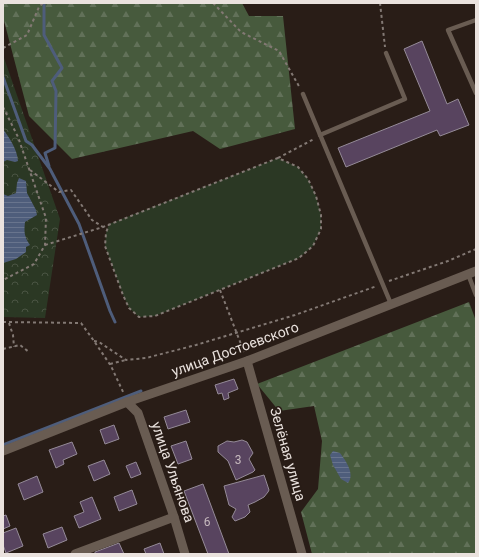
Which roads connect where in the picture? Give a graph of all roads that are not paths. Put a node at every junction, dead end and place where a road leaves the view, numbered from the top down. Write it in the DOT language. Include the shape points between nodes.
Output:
graph roads {
  1 [pos="476,20"];
  2 [pos="386,52"];
  3 [pos="476,93"];
  4 [pos="303,94"];
  5 [pos="320,135"];
  6 [pos="472,272"];
  7 [pos="476,295"];
  8 [pos="392,304"];
  9 [pos="247,361"];
  10 [pos="126,398"];
  11 [pos="3,451"];
  12 [pos="174,516"];
  13 [pos="75,554"];
  14 [pos="185,554"];
  15 [pos="302,554"];
  1 -- 3 [label="lane" via="448,30"];
  2 -- 5 [label="lane" via="405,99"];
  4 -- 5 [label="lane"];
  5 -- 8 [label="lane"];
  6 -- 7 [label="lane"];
  6 -- 8 [label="street, улица Достоевского"];
  8 -- 9 [label="street, улица Достоевского"];
  9 -- 10 [label="street, улица Достоевского"];
  9 -- 15 [label="street, Зелёная улица"];
  10 -- 11 [label="street, улица Достоевского"];
  10 -- 12 [label="street, улица Ульянова" via="138,413"];
  12 -- 13 [label="street"];
  12 -- 14 [label="street, улица Ульянова"];
}
